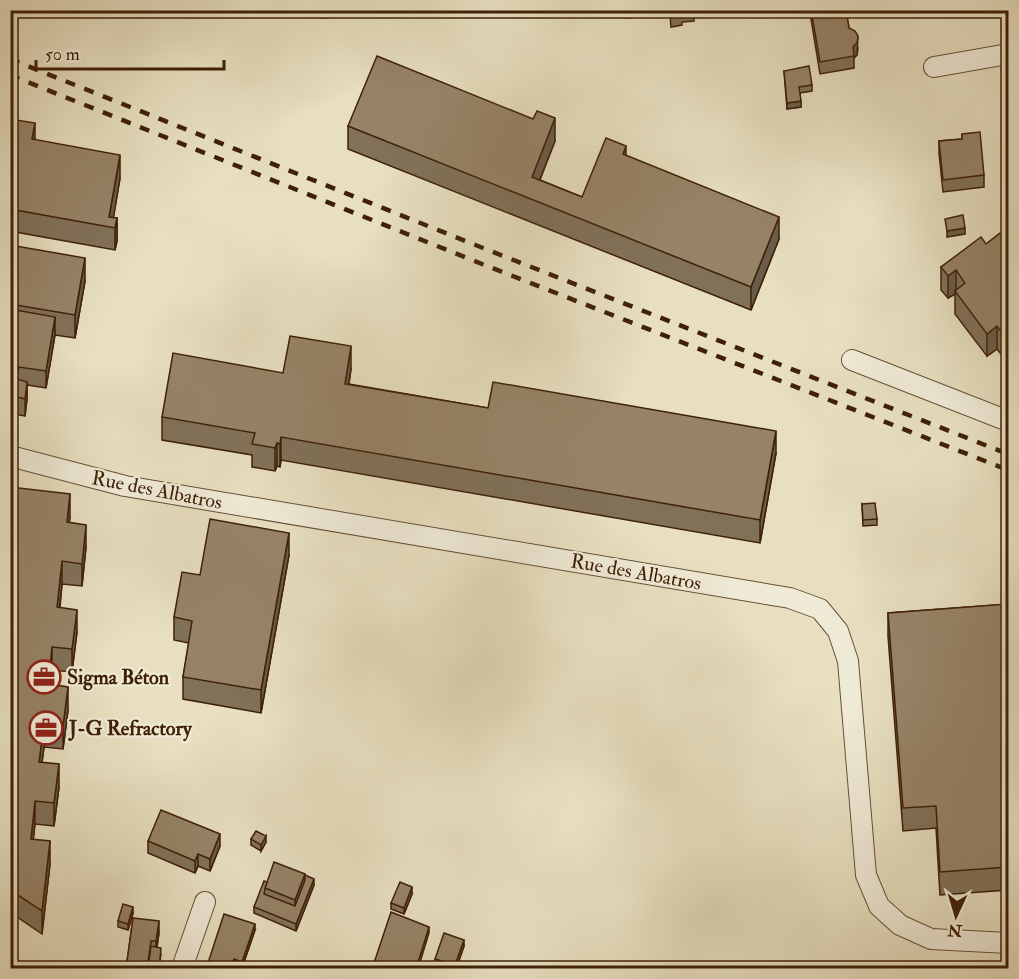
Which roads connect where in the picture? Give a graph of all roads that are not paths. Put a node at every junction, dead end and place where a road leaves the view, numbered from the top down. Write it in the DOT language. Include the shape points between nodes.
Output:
graph roads {
  1 [pos="1008,54"];
  2 [pos="933,67"];
  3 [pos="852,360"];
  4 [pos="1008,421"];
  5 [pos="10,456"];
  6 [pos="205,902"];
  7 [pos="1008,943"];
  8 [pos="182,969"];
  1 -- 2 [label="street"];
  3 -- 4 [label="street"];
  5 -- 7 [label="street, Rue des Albatros" via="125,486 790,598 820,609 838,631 848,661 866,875 879,906 900,925 931,939"];
  6 -- 8 [label="street"];
}
